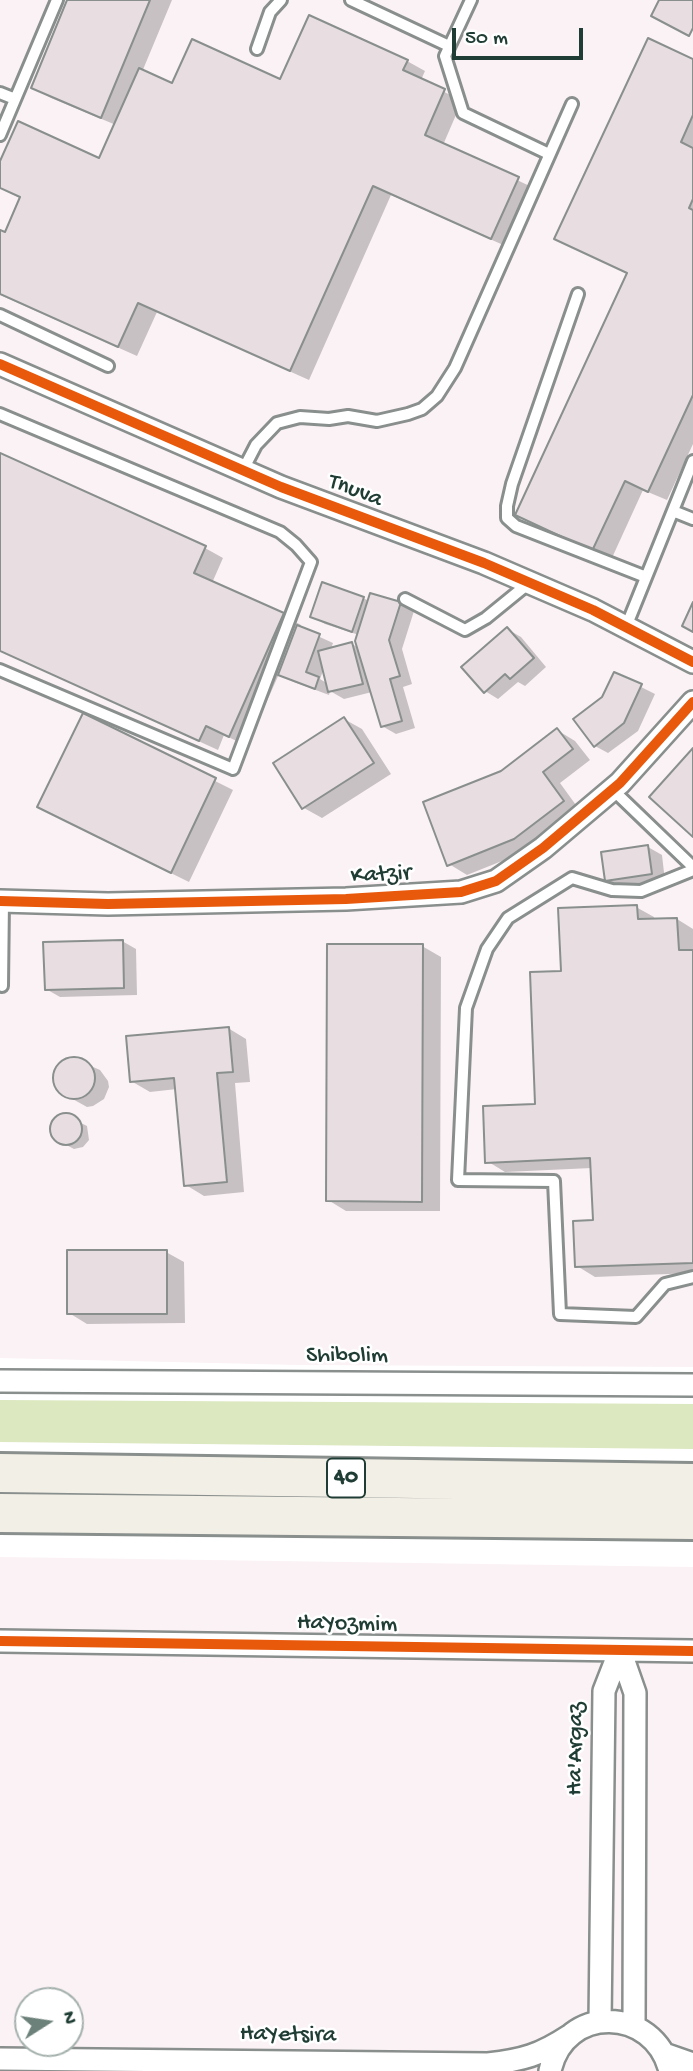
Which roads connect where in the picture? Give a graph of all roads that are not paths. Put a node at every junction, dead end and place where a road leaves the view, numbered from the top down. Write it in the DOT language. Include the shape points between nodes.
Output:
graph roads {
  1 [pos="57,0"];
  2 [pos="281,0"];
  3 [pos="351,0"];
  4 [pos="471,0"];
  5 [pos="449,46"];
  6 [pos="257,49"];
  7 [pos="0,93"];
  8 [pos="15,99"];
  9 [pos="572,104"];
  10 [pos="0,135"];
  11 [pos="549,154"];
  12 [pos="578,294"];
  13 [pos="0,315"];
  14 [pos="0,364"];
  15 [pos="108,366"];
  16 [pos="0,414"];
  17 [pos="693,461"];
  18 [pos="243,470"];
  19 [pos="673,511"];
  20 [pos="693,519"];
  21 [pos="646,576"];
  22 [pos="529,583"];
  23 [pos="405,599"];
  24 [pos="626,627"];
  25 [pos="693,662"];
  26 [pos="0,670"];
  27 [pos="693,702"];
  28 [pos="612,789"];
  29 [pos="693,868"];
  30 [pos="2,901"];
  31 [pos="2,986"];
  32 [pos="693,1277"];
  33 [pos="0,1381"];
  34 [pos="693,1385"];
  35 [pos="0,1473"];
  36 [pos="693,1483"];
  37 [pos="0,1513"];
  38 [pos="693,1520"];
  39 [pos="0,1641"];
  40 [pos="620,1650"];
  41 [pos="693,1651"];
  42 [pos="600,2022"];
  43 [pos="634,2026"];
  44 [pos="569,2036"];
  45 [pos="0,2059"];
  46 [pos="667,2063"];
  47 [pos="693,2064"];
  48 [pos="550,2071"];
  1 -- 8 [label="lane"];
  2 -- 6 [label="lane" via="270,12"];
  3 -- 5 [label="lane"];
  4 -- 5 [label="lane"];
  5 -- 11 [label="lane" via="445,56 463,113"];
  7 -- 8 [label="lane"];
  8 -- 10 [label="lane"];
  9 -- 11 [label="lane"];
  11 -- 18 [label="lane" via="455,368 437,396 422,409 377,421 348,416 300,417 277,423 256,445"];
  12 -- 21 [label="lane" via="512,484 507,518 516,526"];
  13 -- 15 [label="lane"];
  14 -- 18 [label="street, Tnuva"];
  16 -- 26 [label="lane" via="280,532 311,562 233,769"];
  17 -- 19 [label="lane"];
  18 -- 22 [label="street, Tnuva"];
  19 -- 20 [label="lane"];
  19 -- 21 [label="lane"];
  21 -- 24 [label="lane"];
  22 -- 23 [label="lane" via="465,630"];
  22 -- 24 [label="street, Tnuva"];
  24 -- 25 [label="street, Tnuva"];
  27 -- 28 [label="street, Katzir"];
  28 -- 29 [label="lane"];
  28 -- 30 [label="street, Katzir" via="496,881 461,892 346,899"];
  29 -- 32 [label="lane" via="641,891 612,890 572,878 508,918 487,949 466,1008 458,1180 554,1181 559,1314 636,1317 665,1284"];
  30 -- 31 [label="lane"];
  33 -- 34 [label="street, Shibolim"];
  35 -- 36 [label="highway, 40"];
  37 -- 38 [label="highway, 40"];
  39 -- 40 [label="street, HaYozmim"];
  40 -- 41 [label="street, HaYozmim"];
  40 -- 42 [label="street, Ha'Argaz" via="604,1691"];
  40 -- 43 [label="street" via="635,1693"];
  42 -- 43 [label="street"];
  42 -- 44 [label="street, HaYetsira"];
  43 -- 46 [label="street" via="651,2038"];
  44 -- 45 [label="street, HaYetsira" via="544,2052 488,2064"];
  44 -- 48 [label="street"];
  46 -- 47 [label="street"];
}
